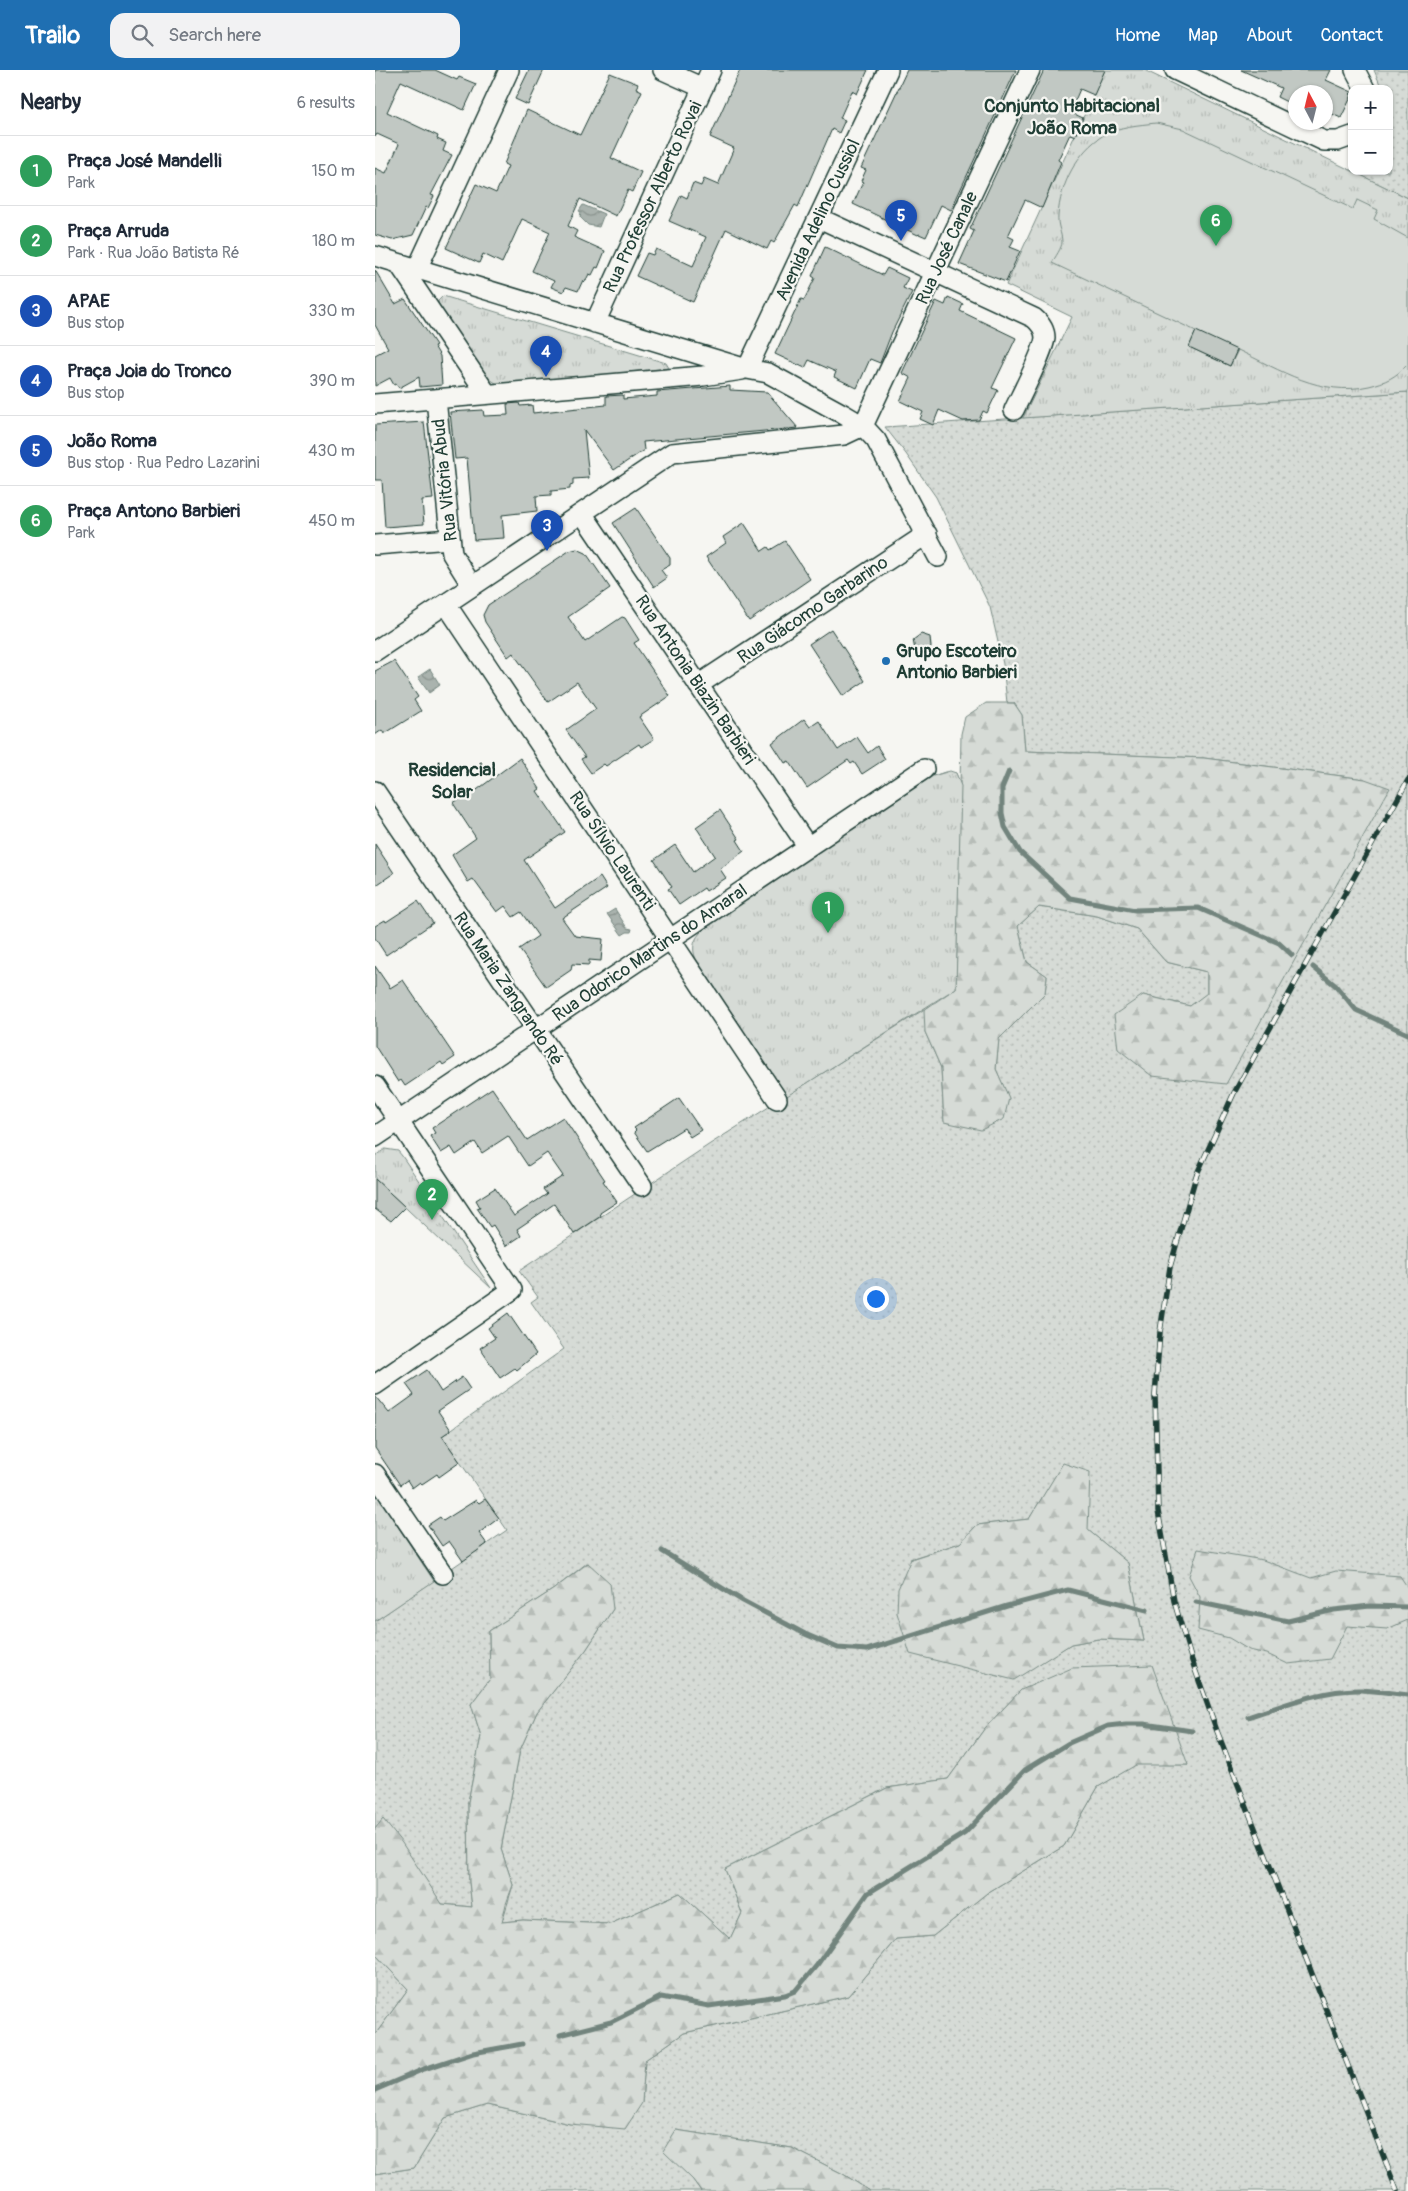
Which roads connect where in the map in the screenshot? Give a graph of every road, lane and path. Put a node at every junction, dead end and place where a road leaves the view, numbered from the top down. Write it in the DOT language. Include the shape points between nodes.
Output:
graph roads {
  1 [pos="509,70"];
  2 [pos="663,70"];
  3 [pos="711,70"];
  4 [pos="888,70"];
  5 [pos="1030,70"];
  6 [pos="1175,70"];
  7 [pos="1355,70"];
  8 [pos="1363,85"];
  9 [pos="703,88"];
  10 [pos="1348,138"];
  11 [pos="819,218"];
  12 [pos="375,256"];
  13 [pos="399,264"];
  14 [pos="417,269"];
  15 [pos="936,272"];
  16 [pos="595,323"];
  17 [pos="747,369"];
  18 [pos="487,394"];
  19 [pos="436,399"];
  20 [pos="375,404"];
  21 [pos="1014,410"];
  22 [pos="863,426"];
  23 [pos="582,513"];
  24 [pos="927,534"];
  25 [pos="450,539"];
  26 [pos="375,545"];
  27 [pos="938,557"];
  28 [pos="472,586"];
  29 [pos="446,604"];
  30 [pos="375,651"];
  31 [pos="699,685"];
  32 [pos="924,769"];
  33 [pos="375,791"];
  34 [pos="808,848"];
  35 [pos="671,939"];
  36 [pos="535,1029"];
  37 [pos="375,1086"];
  38 [pos="777,1099"];
  39 [pos="399,1121"];
  40 [pos="375,1137"];
  41 [pos="641,1186"];
  42 [pos="375,1385"];
  43 [pos="375,1474"];
  44 [pos="443,1574"];
  1 -- 14 [label="street"];
  2 -- 9 [label="street"];
  3 -- 9 [label="street, Rua Professor Alberto Rovai"];
  4 -- 11 [label="street, Avenida Adelino Cussiol"];
  5 -- 15 [label="street, Rua José Canale"];
  6 -- 10 [label="street" via="1324,141 1338,142"];
  7 -- 8 [label="street"];
  9 -- 16 [label="street, Rua Professor Alberto Rovai"];
  11 -- 15 [label="street"];
  11 -- 17 [label="street, Avenida Adelino Cussiol"];
  12 -- 13 [label="street"];
  13 -- 14 [label="street"];
  13 -- 18 [label="street"];
  14 -- 16 [label="street"];
  15 -- 21 [label="street" via="1040,323 1044,344"];
  15 -- 22 [label="street, Rua José Canale"];
  16 -- 17 [label="street"];
  17 -- 18 [label="street" via="703,376"];
  17 -- 22 [label="street" via="768,373"];
  18 -- 19 [label="street"];
  19 -- 20 [label="street"];
  19 -- 25 [label="street, Rua Vitória Abud"];
  22 -- 23 [label="street" via="844,435 678,451 667,455"];
  22 -- 24 [label="street" via="876,440"];
  23 -- 28 [label="street"];
  23 -- 31 [label="street, Rua Antonia Biazin Barbieri"];
  24 -- 27 [label="street"];
  24 -- 31 [label="street, Rua Giácomo Garbarino"];
  25 -- 26 [label="street"];
  25 -- 28 [label="street, Rua Vitória Abud" via="452,554"];
  28 -- 29 [label="street"];
  29 -- 30 [label="street"];
  29 -- 35 [label="street, Rua Sílvio Laurenti"];
  31 -- 34 [label="street, Rua Antonia Biazin Barbieri"];
  32 -- 34 [label="street, Rua Odorico Martins do Amaral"];
  33 -- 36 [label="street, Rua Maria Zangrando Ré"];
  34 -- 35 [label="street, Rua Odorico Martins do Amaral"];
  35 -- 36 [label="street, Rua Odorico Martins do Amaral"];
  35 -- 38 [label="street, Rua Sílvio Laurenti"];
  36 -- 39 [label="street, Rua Odorico Martins do Amaral"];
  36 -- 41 [label="street, Rua Maria Zangrando Ré"];
  37 -- 39 [label="street"];
  39 -- 40 [label="street, Rua Odorico Martins do Amaral"];
  39 -- 42 [label="street" via="512,1290"];
  43 -- 44 [label="street"];
}
